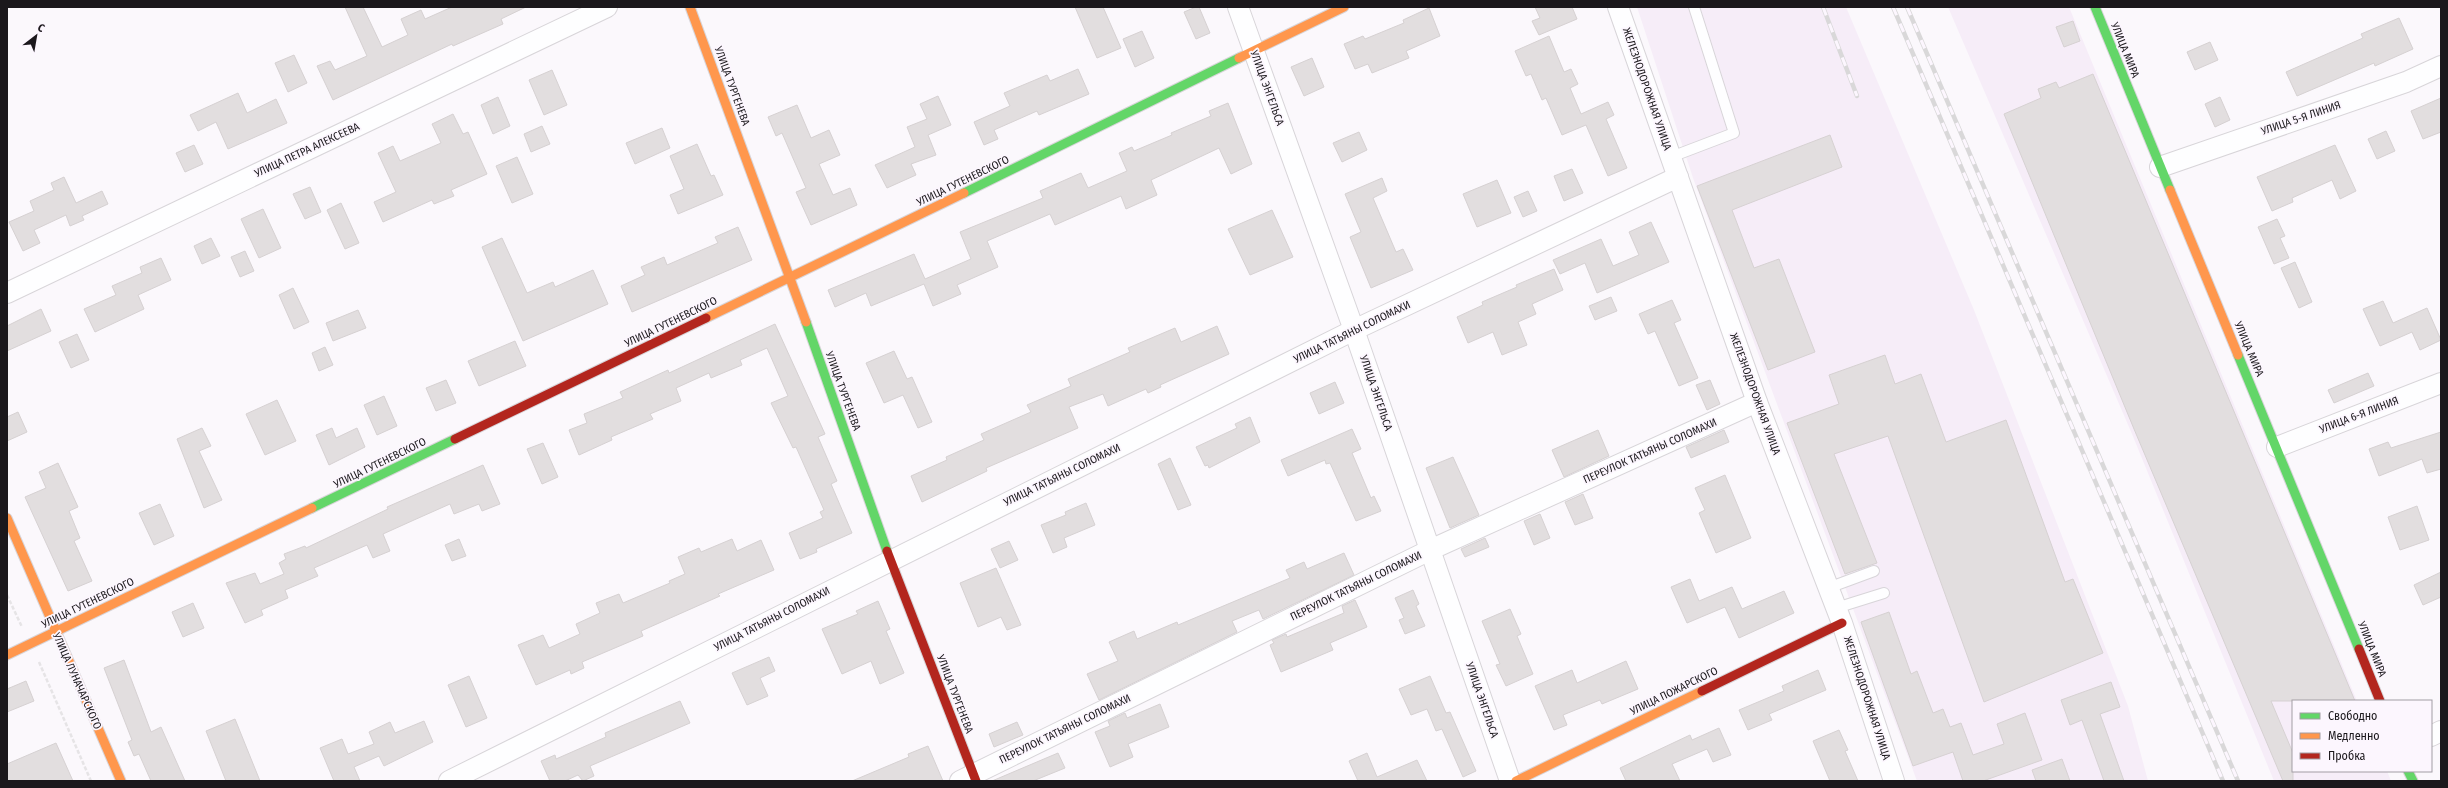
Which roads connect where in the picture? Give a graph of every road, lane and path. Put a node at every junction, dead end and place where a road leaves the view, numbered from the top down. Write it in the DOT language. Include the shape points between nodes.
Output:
graph roads {
  1 [pos="607,7"];
  2 [pos="690,7"];
  3 [pos="1238,7"];
  4 [pos="1344,7"];
  5 [pos="1618,7"];
  6 [pos="1694,7"];
  7 [pos="2095,7"];
  8 [pos="1254,52"];
  9 [pos="2441,66"];
  10 [pos="1671,157"];
  11 [pos="2160,168"];
  12 [pos="1678,177"];
  13 [pos="790,278"];
  14 [pos="7,293"];
  15 [pos="1354,330"];
  16 [pos="2441,383"];
  17 [pos="1757,402"];
  18 [pos="2277,447"];
  19 [pos="7,518"];
  20 [pos="1430,550"];
  21 [pos="890,560"];
  22 [pos="1874,571"];
  23 [pos="1828,588"];
  24 [pos="1884,593"];
  25 [pos="7,594"];
  26 [pos="1839,616"];
  27 [pos="55,632"];
  28 [pos="32,644"];
  29 [pos="7,655"];
  30 [pos="2380,700"];
  31 [pos="2441,731"];
  32 [pos="2432,736"];
  33 [pos="970,779"];
  34 [pos="118,780"];
  35 [pos="91,781"];
  36 [pos="449,781"];
  37 [pos="1510,781"];
  38 [pos="1516,781"];
  39 [pos="1894,781"];
  1 -- 14 [label="street, УЛИЦА ПЕТРА АЛЕКСЕЕВА"];
  2 -- 13 [label="main road, УЛИЦА ТУРГЕНЕВА"];
  3 -- 8 [label="street, УЛИЦА ЭНГЕЛЬСА"];
  4 -- 8 [label="main road, УЛИЦА ГУТЕНЕВСКОГО"];
  5 -- 10 [label="street, ЖЕЛЕЗНОДОРОЖНАЯ УЛИЦА"];
  6 -- 10 [label="lane" via="1734,133"];
  7 -- 11 [label="main road, УЛИЦА МИРА"];
  8 -- 13 [label="main road, УЛИЦА ГУТЕНЕВСКОГО"];
  8 -- 15 [label="street, УЛИЦА ЭНГЕЛЬСА"];
  9 -- 11 [label="street, УЛИЦА 5-Я ЛИНИЯ" via="2406,82"];
  10 -- 12 [label="street, ЖЕЛЕЗНОДОРОЖНАЯ УЛИЦА"];
  11 -- 18 [label="main road, УЛИЦА МИРА"];
  12 -- 15 [label="street, УЛИЦА ТАТЬЯНЫ СОЛОМАХИ"];
  12 -- 17 [label="street, ЖЕЛЕЗНОДОРОЖНАЯ УЛИЦА"];
  13 -- 21 [label="main road, УЛИЦА ТУРГЕНЕВА"];
  13 -- 27 [label="main road, УЛИЦА ГУТЕНЕВСКОГО"];
  15 -- 20 [label="street, УЛИЦА ЭНГЕЛЬСА"];
  15 -- 21 [label="street, УЛИЦА ТАТЬЯНЫ СОЛОМАХИ"];
  16 -- 18 [label="street, УЛИЦА 6-Я ЛИНИЯ"];
  17 -- 20 [label="street, ПЕРЕУЛОК ТАТЬЯНЫ СОЛОМАХИ"];
  17 -- 23 [label="street, ЖЕЛЕЗНОДОРОЖНАЯ УЛИЦА"];
  18 -- 30 [label="main road, УЛИЦА МИРА"];
  19 -- 27 [label="main road, УЛИЦА ЛУНАЧАРСКОГО"];
  20 -- 33 [label="street, ПЕРЕУЛОК ТАТЬЯНЫ СОЛОМАХИ"];
  20 -- 37 [label="street, УЛИЦА ЭНГЕЛЬСА"];
  21 -- 33 [label="main road, УЛИЦА ТУРГЕНЕВА"];
  21 -- 36 [label="street, УЛИЦА ТАТЬЯНЫ СОЛОМАХИ"];
  22 -- 23 [label="lane"];
  23 -- 26 [label="street, ЖЕЛЕЗНОДОРОЖНАЯ УЛИЦА"];
  24 -- 26 [label="lane"];
  25 -- 28 [label="path"];
  26 -- 38 [label="main road, УЛИЦА ПОЖАРСКОГО"];
  26 -- 39 [label="street, ЖЕЛЕЗНОДОРОЖНАЯ УЛИЦА"];
  27 -- 28 [label="main road, УЛИЦА ГУТЕНЕВСКОГО"];
  27 -- 34 [label="main road, УЛИЦА ЛУНАЧАРСКОГО"];
  28 -- 29 [label="main road, УЛИЦА ГУТЕНЕВСКОГО"];
  28 -- 35 [label="path"];
  31 -- 32 [label="street"];
}
